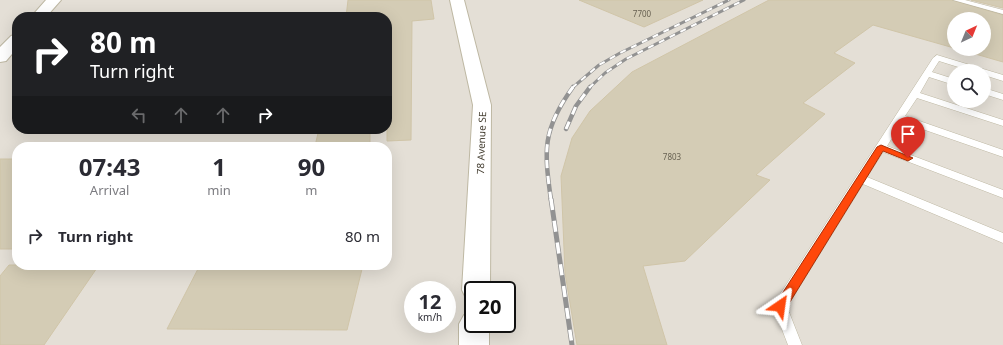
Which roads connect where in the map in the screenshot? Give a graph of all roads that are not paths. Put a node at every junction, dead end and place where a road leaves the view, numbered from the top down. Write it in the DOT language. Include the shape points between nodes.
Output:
graph roads {
  1 [pos="54,0"];
  2 [pos="457,0"];
  3 [pos="956,0"];
  4 [pos="43,12"];
  5 [pos="1003,12"];
  6 [pos="12,45"];
  7 [pos="0,57"];
  8 [pos="957,64"];
  9 [pos="928,74"];
  10 [pos="991,74"];
  11 [pos="1003,78"];
  12 [pos="947,80"];
  13 [pos="991,93"];
  14 [pos="915,94"];
  15 [pos="1003,97"];
  16 [pos="901,118"];
  17 [pos="1003,122"];
  18 [pos="881,147"];
  19 [pos="1003,154"];
  20 [pos="861,178"];
  21 [pos="1003,194"];
  22 [pos="1003,238"];
  23 [pos="476,281"];
  24 [pos="474,333"];
  25 [pos="474,345"];
  26 [pos="796,345"];
  1 -- 4 [label="street"];
  2 -- 23 [label="street, 78 Avenue SE" via="482,105"];
  3 -- 5 [label="lane"];
  6 -- 7 [label="street"];
  8 -- 9 [label="lane" via="938,58"];
  9 -- 12 [label="lane"];
  9 -- 14 [label="lane"];
  10 -- 11 [label="lane"];
  13 -- 15 [label="lane"];
  14 -- 16 [label="lane"];
  14 -- 17 [label="lane"];
  16 -- 18 [label="lane"];
  16 -- 19 [label="lane"];
  18 -- 20 [label="lane"];
  18 -- 21 [label="lane"];
  20 -- 22 [label="lane"];
  20 -- 26 [label="lane" via="780,306"];
  24 -- 25 [label="street"];
}
